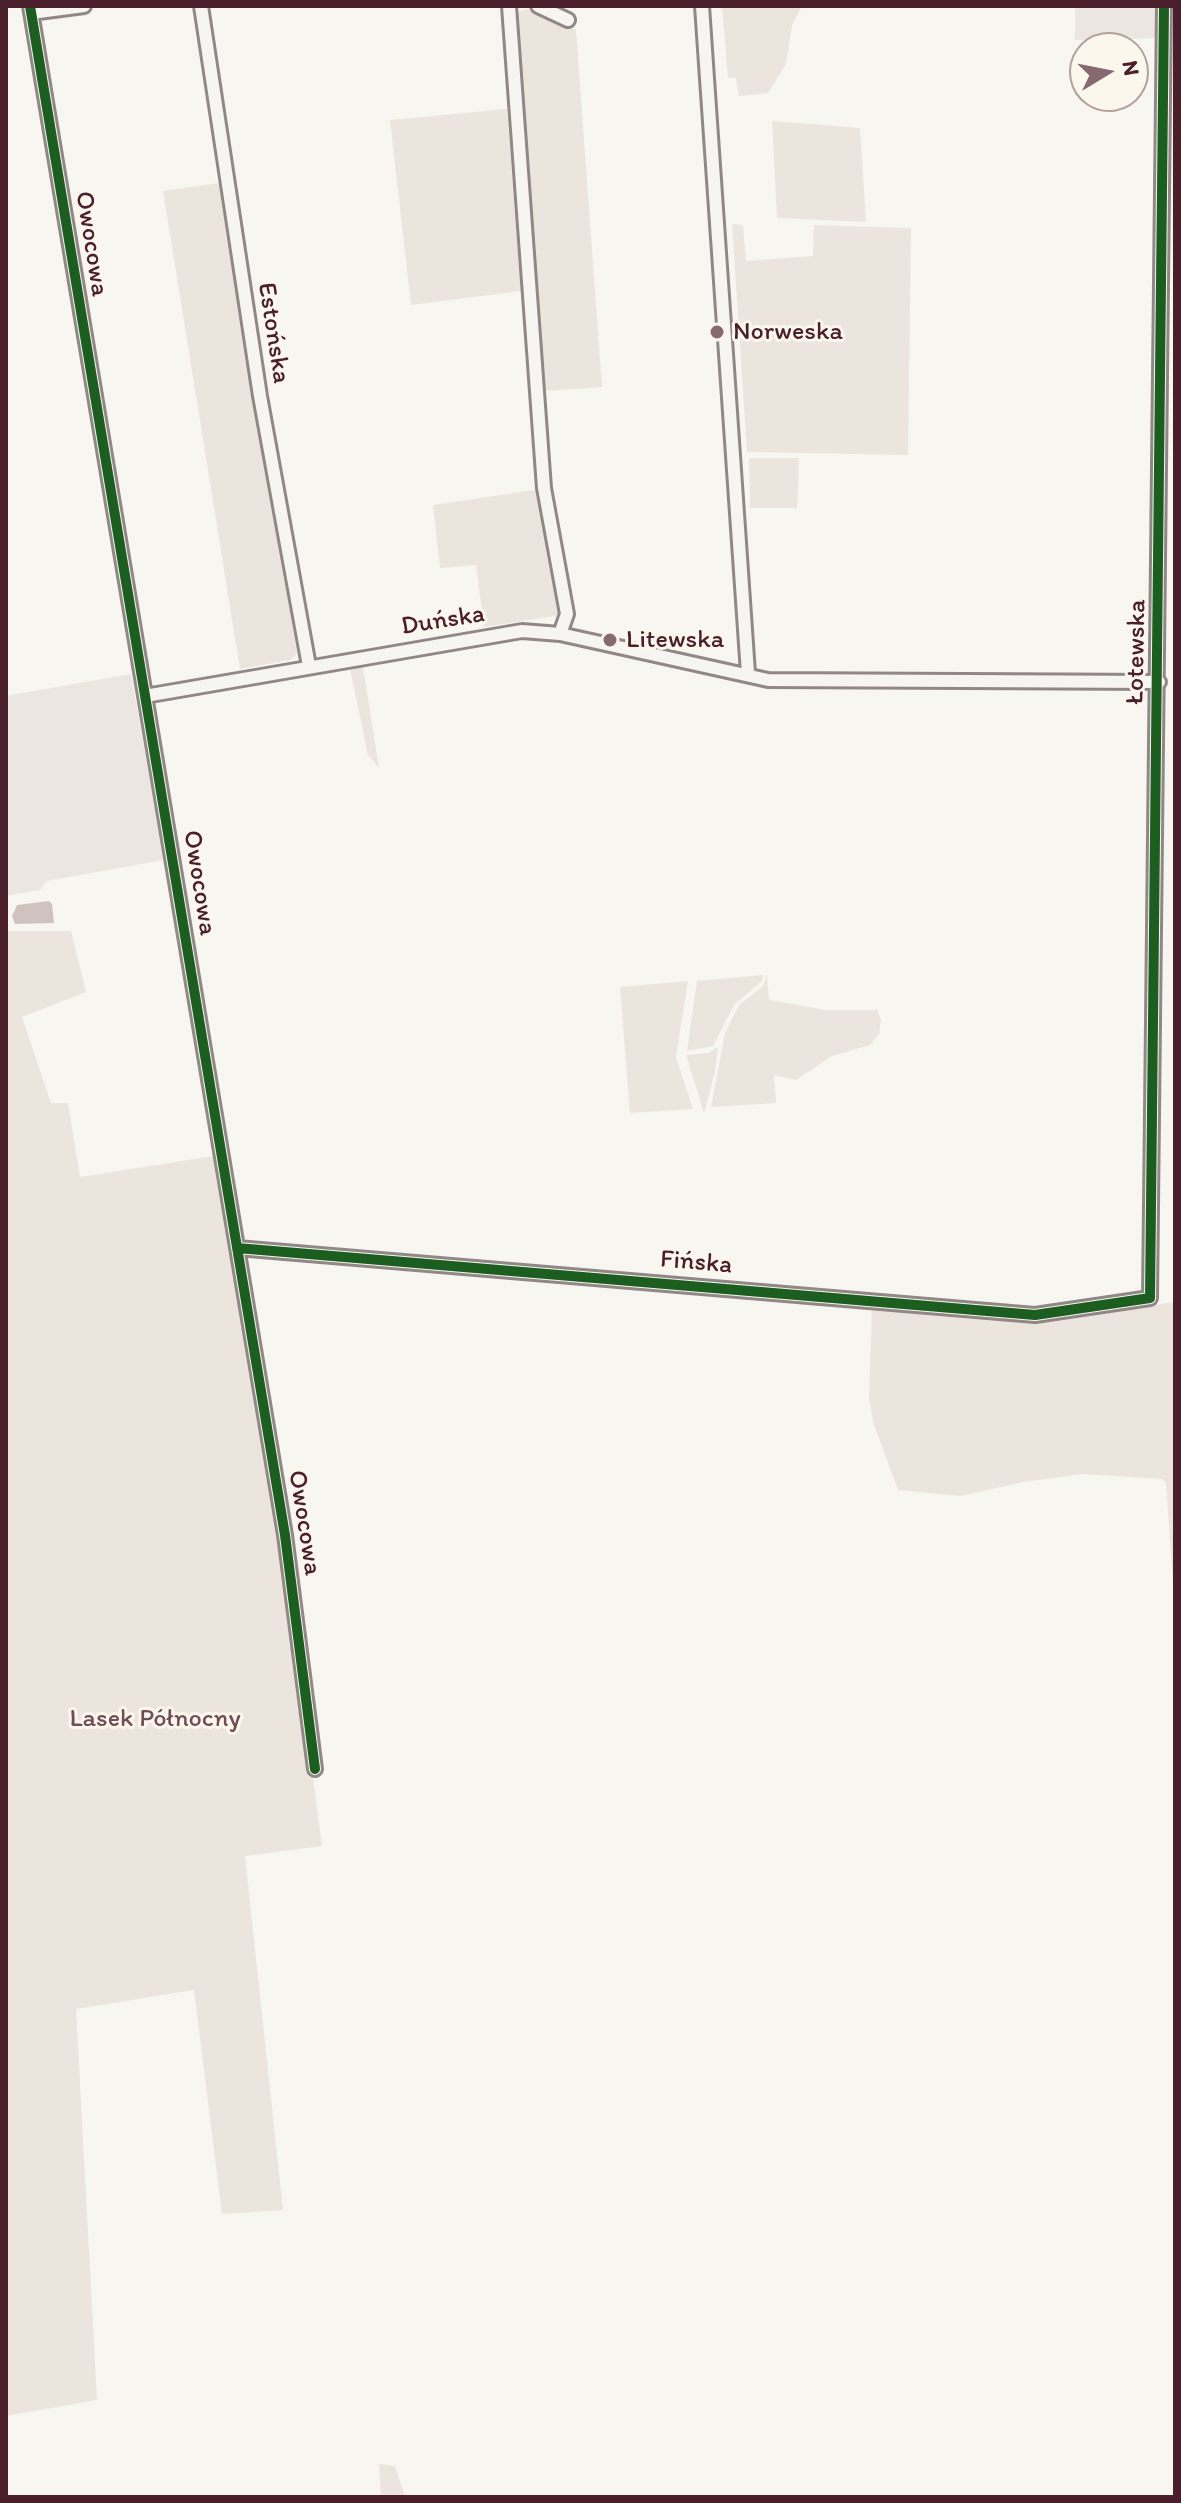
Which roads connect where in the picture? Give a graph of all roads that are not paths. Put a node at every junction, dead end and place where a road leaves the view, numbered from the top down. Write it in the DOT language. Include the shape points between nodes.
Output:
graph roads {
  1 [pos="84,6"];
  2 [pos="201,6"];
  3 [pos="509,6"];
  4 [pos="538,6"];
  5 [pos="702,6"];
  6 [pos="1164,6"];
  7 [pos="30,10"];
  8 [pos="568,20"];
  9 [pos="1162,292"];
  10 [pos="1175,304"];
  11 [pos="560,634"];
  12 [pos="309,666"];
  13 [pos="748,673"];
  14 [pos="1159,682"];
  15 [pos="145,696"];
  16 [pos="237,1248"];
  17 [pos="1150,1298"];
  18 [pos="315,1769"];
  1 -- 7 [label="street"];
  2 -- 12 [label="street, Estońska" via="260,396"];
  3 -- 11 [label="street" via="544,488 567,614"];
  4 -- 8 [label="street"];
  5 -- 13 [label="street"];
  6 -- 9 [label="street, Łotewska"];
  7 -- 15 [label="street, Owocowa"];
  9 -- 10 [label="street"];
  9 -- 14 [label="street, Łotewska"];
  11 -- 12 [label="street, Duńska" via="511,632"];
  11 -- 13 [label="street, Duńska"];
  12 -- 15 [label="street, Duńska"];
  13 -- 14 [label="street" via="768,680"];
  14 -- 17 [label="street, Łotewska"];
  15 -- 16 [label="street, Owocowa"];
  16 -- 17 [label="street, Fińska" via="1035,1315"];
  16 -- 18 [label="street, Owocowa" via="285,1535"];
}
